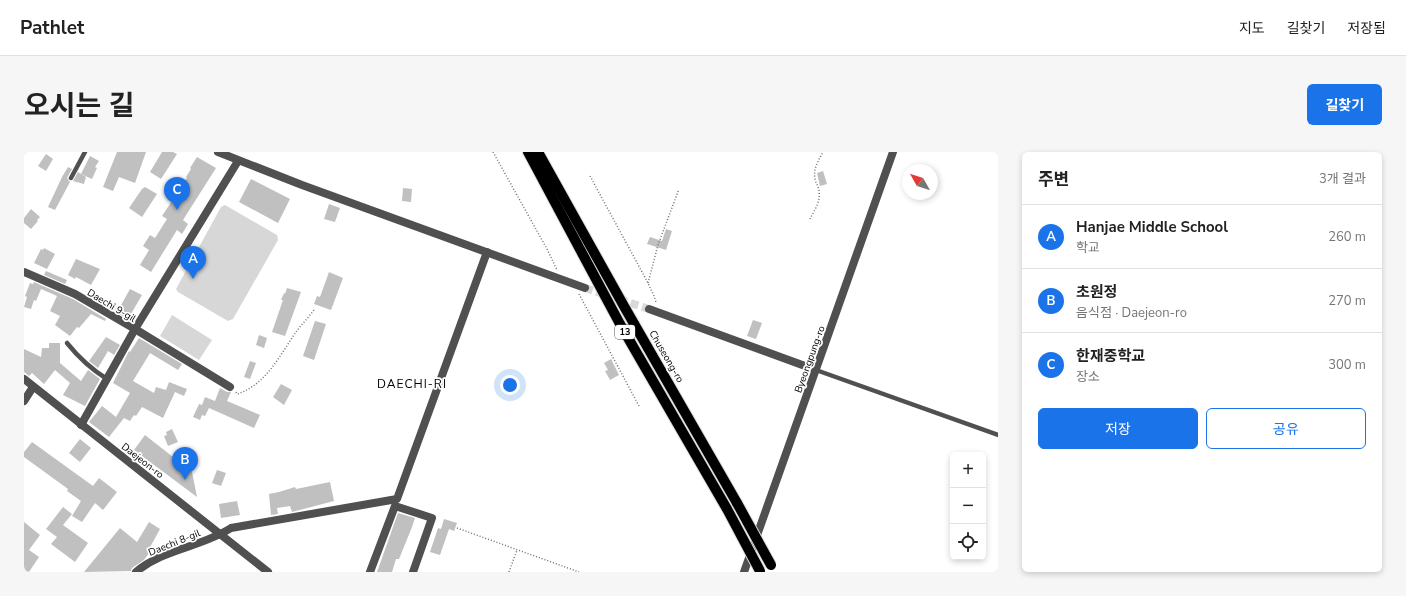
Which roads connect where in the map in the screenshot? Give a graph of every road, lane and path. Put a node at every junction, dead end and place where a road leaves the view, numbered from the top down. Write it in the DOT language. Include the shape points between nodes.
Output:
graph roads {
  1 [pos="85,152"];
  2 [pos="218,152"];
  3 [pos="493,152"];
  4 [pos="528,152"];
  5 [pos="538,152"];
  6 [pos="823,152"];
  7 [pos="892,152"];
  8 [pos="238,161"];
  9 [pos="590,176"];
  10 [pos="71,178"];
  11 [pos="679,189"];
  12 [pos="810,219"];
  13 [pos="487,252"];
  14 [pos="24,272"];
  15 [pos="557,278"];
  16 [pos="648,283"];
  17 [pos="573,284"];
  18 [pos="585,288"];
  19 [pos="649,309"];
  20 [pos="314,310"];
  21 [pos="658,312"];
  22 [pos="135,329"];
  23 [pos="67,343"];
  24 [pos="816,370"];
  25 [pos="107,379"];
  26 [pos="24,380"];
  27 [pos="33,387"];
  28 [pos="230,387"];
  29 [pos="24,401"];
  30 [pos="639,406"];
  31 [pos="81,425"];
  32 [pos="998,435"];
  33 [pos="396,502"];
  34 [pos="457,528"];
  35 [pos="221,535"];
  36 [pos="517,550"];
  37 [pos="772,568"];
  38 [pos="136,572"];
  39 [pos="268,572"];
  40 [pos="370,572"];
  41 [pos="413,572"];
  42 [pos="509,572"];
  43 [pos="579,572"];
  44 [pos="744,572"];
  45 [pos="760,572"];
  1 -- 10 [label="lane"];
  2 -- 8 [label="street"];
  3 -- 15 [label="path" via="558,270"];
  4 -- 45 [label="main road, 13, bridge" via="620,324 727,509"];
  5 -- 37 [label="main road, Chuseong-ro / 13, bridge"];
  6 -- 12 [label="path" via="814,172 819,192 818,202"];
  7 -- 24 [label="street, Byeongpung-ro"];
  8 -- 13 [label="street"];
  8 -- 22 [label="street"];
  9 -- 16 [label="path"];
  11 -- 16 [label="path" via="658,245"];
  13 -- 15 [label="street"];
  13 -- 33 [label="street"];
  14 -- 22 [label="street, Daechi 9-gil" via="75,294"];
  15 -- 17 [label="street"];
  16 -- 21 [label="path"];
  17 -- 18 [label="street"];
  17 -- 30 [label="path"];
  19 -- 21 [label="street"];
  20 -- 28 [label="path" via="254,386 237,394"];
  21 -- 24 [label="street"];
  22 -- 25 [label="street, Daechi 9-gil"];
  22 -- 28 [label="street"];
  23 -- 25 [label="lane" via="94,371"];
  24 -- 32 [label="lane"];
  24 -- 44 [label="street, Byeongpung-ro"];
  25 -- 31 [label="street, Daechi 9-gil"];
  26 -- 27 [label="street, Daejeon-ro"];
  27 -- 29 [label="street"];
  27 -- 31 [label="street, Daejeon-ro"];
  31 -- 35 [label="street, Daejeon-ro"];
  33 -- 35 [label="street, Daechi 8-gil" via="232,528"];
  33 -- 40 [label="street"];
  33 -- 41 [label="street" via="432,518"];
  34 -- 36 [label="path"];
  35 -- 38 [label="street, Daechi 8-gil" via="170,553 142,566"];
  35 -- 39 [label="street, Daejeon-ro"];
  36 -- 42 [label="path"];
  36 -- 43 [label="path"];
}
